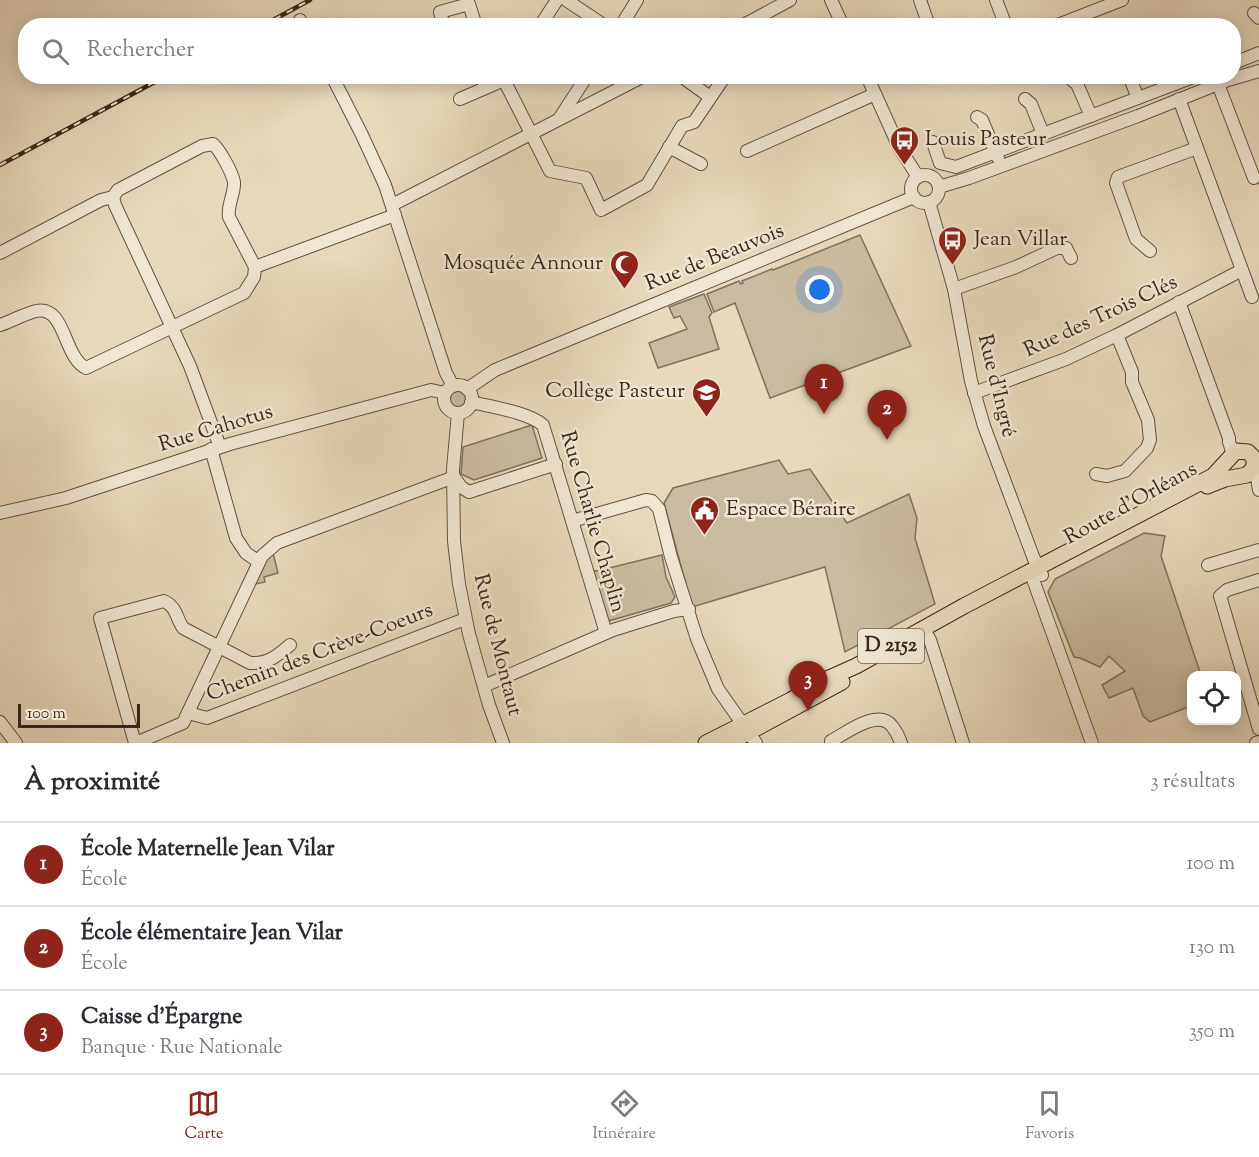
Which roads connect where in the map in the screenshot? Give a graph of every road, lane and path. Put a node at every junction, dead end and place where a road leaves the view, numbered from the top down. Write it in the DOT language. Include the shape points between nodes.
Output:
graph roads {
  1 [pos="557,0"];
  2 [pos="566,0"];
  3 [pos="637,0"];
  4 [pos="790,0"];
  5 [pos="831,0"];
  6 [pos="920,0"];
  7 [pos="996,0"];
  8 [pos="1122,0"];
  9 [pos="470,2"];
  10 [pos="1104,3"];
  11 [pos="442,18"];
  12 [pos="473,18"];
  13 [pos="545,18"];
  14 [pos="592,18"];
  15 [pos="626,18"];
  16 [pos="757,18"];
  17 [pos="839,18"];
  18 [pos="926,18"];
  19 [pos="1003,18"];
  20 [pos="1072,18"];
  21 [pos="1259,53"];
  22 [pos="1241,60"];
  23 [pos="1259,70"];
  24 [pos="1241,76"];
  25 [pos="336,84"];
  26 [pos="492,84"];
  27 [pos="508,84"];
  28 [pos="582,84"];
  29 [pos="628,84"];
  30 [pos="692,84"];
  31 [pos="719,84"];
  32 [pos="870,84"];
  33 [pos="1077,84"];
  34 [pos="1132,84"];
  35 [pos="1167,84"];
  36 [pos="1218,84"];
  37 [pos="874,94"];
  38 [pos="710,97"];
  39 [pos="1138,98"];
  40 [pos="460,99"];
  41 [pos="1024,99"];
  42 [pos="1179,99"];
  43 [pos="1090,116"];
  44 [pos="977,117"];
  45 [pos="558,120"];
  46 [pos="1043,134"];
  47 [pos="531,135"];
  48 [pos="933,142"];
  49 [pos="669,147"];
  50 [pos="1197,148"];
  51 [pos="747,151"];
  52 [pos="996,152"];
  53 [pos="701,164"];
  54 [pos="1000,165"];
  55 [pos="918,177"];
  56 [pos="1254,178"];
  57 [pos="939,187"];
  58 [pos="113,197"];
  59 [pos="914,197"];
  60 [pos="929,202"];
  61 [pos="394,210"];
  62 [pos="1150,251"];
  63 [pos="0,253"];
  64 [pos="1071,258"];
  65 [pos="255,267"];
  66 [pos="1242,270"];
  67 [pos="954,289"];
  68 [pos="1252,297"];
  69 [pos="1179,302"];
  70 [pos="0,325"];
  71 [pos="172,328"];
  72 [pos="1117,335"];
  73 [pos="467,389"];
  74 [pos="449,390"];
  75 [pos="974,393"];
  76 [pos="471,402"];
  77 [pos="458,413"];
  78 [pos="215,448"];
  79 [pos="1246,461"];
  80 [pos="556,464"];
  81 [pos="1096,474"];
  82 [pos="454,477"];
  83 [pos="1258,488"];
  84 [pos="0,513"];
  85 [pos="572,521"];
  86 [pos="1259,550"];
  87 [pos="259,562"];
  88 [pos="1208,566"];
  89 [pos="1036,573"];
  90 [pos="1259,580"];
  91 [pos="689,609"];
  92 [pos="465,619"];
  93 [pos="926,632"];
  94 [pos="606,633"];
  95 [pos="290,645"];
  96 [pos="219,646"];
  97 [pos="484,686"];
  98 [pos="188,713"];
  99 [pos="0,722"];
  100 [pos="1259,729"];
  101 [pos="749,733"];
  102 [pos="16,743"];
  103 [pos="135,743"];
  104 [pos="503,743"];
  105 [pos="706,743"];
  106 [pos="729,743"];
  107 [pos="831,743"];
  108 [pos="901,743"];
  109 [pos="963,743"];
  110 [pos="1092,743"];
  1 -- 13 [label="street"];
  2 -- 14 [label="street"];
  3 -- 15 [label="street"];
  4 -- 16 [label="street"];
  5 -- 17 [label="street"];
  6 -- 18 [label="street"];
  7 -- 19 [label="street"];
  8 -- 10 [label="street"];
  9 -- 11 [label="street" via="440,12"];
  9 -- 12 [label="street"];
  10 -- 20 [label="street"];
  21 -- 22 [label="street"];
  23 -- 24 [label="street"];
  25 -- 61 [label="street"];
  26 -- 40 [label="street"];
  27 -- 47 [label="street"];
  28 -- 45 [label="street"];
  29 -- 45 [label="street"];
  30 -- 38 [label="street"];
  31 -- 38 [label="street"];
  32 -- 37 [label="street"];
  33 -- 43 [label="street"];
  34 -- 39 [label="street"];
  35 -- 39 [label="street"];
  36 -- 42 [label="street"];
  36 -- 56 [label="street"];
  37 -- 51 [label="street"];
  37 -- 55 [label="street"];
  38 -- 49 [label="street" via="694,122 682,126"];
  39 -- 43 [label="street"];
  41 -- 46 [label="street" via="1031,104"];
  42 -- 50 [label="street"];
  42 -- 54 [label="street"];
  43 -- 46 [label="street"];
  44 -- 52 [label="street"];
  45 -- 47 [label="street"];
  46 -- 52 [label="street"];
  47 -- 49 [label="street" via="550,171 586,178 601,210 647,185"];
  47 -- 61 [label="street"];
  48 -- 52 [label="street" via="940,163 956,167"];
  49 -- 53 [label="street"];
  50 -- 62 [label="street" via="1118,177 1116,183 1136,239"];
  50 -- 66 [label="street"];
  52 -- 54 [label="street"];
  54 -- 57 [label="street"];
  55 -- 57 [label="street" via="931,176"];
  55 -- 59 [label="street" via="911,188"];
  57 -- 60 [label="street" via="938,195"];
  58 -- 63 [label="street"];
  58 -- 65 [label="street" via="118,190 213,144 219,148 234,183 229,217"];
  58 -- 71 [label="street"];
  59 -- 60 [label="street"];
  59 -- 73 [label="street, Rue de Beauvois" via="495,370"];
  60 -- 67 [label="street, Rue d'Ingré"];
  61 -- 65 [label="street"];
  61 -- 74 [label="street"];
  64 -- 67 [label="street" via="1066,248 1057,248"];
  65 -- 71 [label="street" via="244,293"];
  66 -- 68 [label="street"];
  66 -- 69 [label="street, Rue des Trois Clés"];
  67 -- 75 [label="street, Rue d'Ingré"];
  69 -- 72 [label="street, Rue des Trois Clés"];
  69 -- 79 [label="street" via="1228,442"];
  70 -- 71 [label="street" via="38,311 49,311 56,317 75,361 86,368"];
  71 -- 78 [label="street" via="190,366"];
  72 -- 75 [label="street, Rue des Trois Clés"];
  72 -- 81 [label="street" via="1148,420 1150,440 1125,471 1107,476"];
  73 -- 74 [label="street" via="460,386"];
  73 -- 76 [label="street"];
  74 -- 77 [label="street" via="445,406"];
  74 -- 78 [label="street, Rue Cahotus" via="430,390"];
  75 -- 89 [label="street, Rue d'Ingré"];
  76 -- 77 [label="street" via="467,410"];
  76 -- 80 [label="street, Rue Charlie Chaplin" via="538,421"];
  77 -- 82 [label="street, Rue de Montaut"];
  78 -- 84 [label="street, Rue Cahotus" via="66,498"];
  78 -- 87 [label="street" via="236,538 246,553"];
  79 -- 83 [label="street" via="1257,478"];
  79 -- 89 [label="main road, Route d'Orléans / D 2152" via="1215,482"];
  79 -- 89 [label="main road, Route d'Orléans / D 2152" via="1220,471"];
  80 -- 82 [label="street" via="469,492"];
  80 -- 85 [label="street, Rue Charlie Chaplin"];
  82 -- 87 [label="street" via="276,543"];
  82 -- 92 [label="street, Rue de Montaut" via="454,541"];
  85 -- 91 [label="street" via="639,501 652,501 659,509"];
  85 -- 94 [label="street, Rue Charlie Chaplin"];
  86 -- 88 [label="street"];
  87 -- 96 [label="street"];
  89 -- 93 [label="main road, D 2152"];
  89 -- 110 [label="street, Rue d'Ingré"];
  90 -- 100 [label="street" via="1220,596"];
  91 -- 94 [label="street"];
  91 -- 101 [label="street" via="718,689"];
  92 -- 97 [label="street, Rue de Montaut"];
  92 -- 98 [label="street, Chemin des Crève-Coeurs" via="207,718"];
  93 -- 101 [label="main road, D 2152" via="804,690"];
  93 -- 109 [label="street"];
  94 -- 97 [label="street"];
  95 -- 96 [label="street" via="261,663 250,663"];
  96 -- 98 [label="street"];
  96 -- 103 [label="street" via="183,628 176,610 164,601 100,618"];
  97 -- 104 [label="street, Rue de Montaut"];
  98 -- 103 [label="street" via="183,723"];
  99 -- 102 [label="street"];
  101 -- 105 [label="main road, D 2152"];
  101 -- 106 [label="main road"];
  107 -- 108 [label="street" via="870,720 879,719 891,723"];
}
